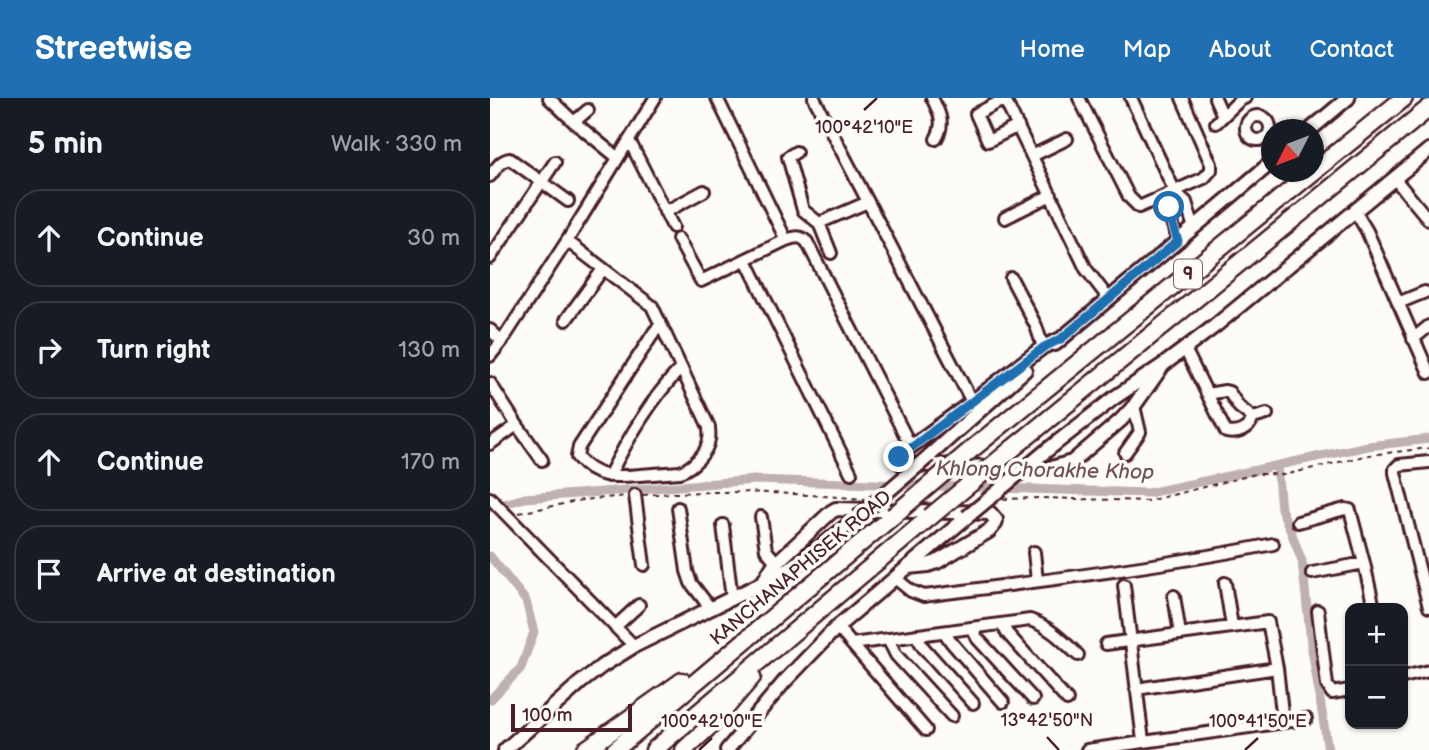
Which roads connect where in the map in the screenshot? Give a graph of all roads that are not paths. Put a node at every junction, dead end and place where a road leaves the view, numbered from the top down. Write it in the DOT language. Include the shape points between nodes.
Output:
graph roads {
  1 [pos="550,98"];
  2 [pos="654,98"];
  3 [pos="717,98"];
  4 [pos="814,98"];
  5 [pos="932,98"];
  6 [pos="1079,98"];
  7 [pos="1131,98"];
  8 [pos="1182,98"];
  9 [pos="1215,98"];
  10 [pos="1348,98"];
  11 [pos="1404,98"];
  12 [pos="1004,99"];
  13 [pos="1243,99"];
  14 [pos="1429,108"];
  15 [pos="588,110"];
  16 [pos="1252,117"];
  17 [pos="1266,119"];
  18 [pos="1323,119"];
  19 [pos="574,122"];
  20 [pos="1018,127"];
  21 [pos="936,139"];
  22 [pos="1067,139"];
  23 [pos="629,140"];
  24 [pos="1261,140"];
  25 [pos="1429,150"];
  26 [pos="796,152"];
  27 [pos="1032,156"];
  28 [pos="618,158"];
  29 [pos="555,162"];
  30 [pos="1261,171"];
  31 [pos="490,176"];
  32 [pos="1394,178"];
  33 [pos="541,181"];
  34 [pos="704,191"];
  35 [pos="1175,192"];
  36 [pos="1051,195"];
  37 [pos="568,201"];
  38 [pos="868,202"];
  39 [pos="1355,211"];
  40 [pos="666,212"];
  41 [pos="1005,218"];
  42 [pos="1429,220"];
  43 [pos="819,223"];
  44 [pos="673,227"];
  45 [pos="1194,228"];
  46 [pos="678,239"];
  47 [pos="786,240"];
  48 [pos="568,241"];
  49 [pos="1178,241"];
  50 [pos="831,253"];
  51 [pos="490,258"];
  52 [pos="746,260"];
  53 [pos="603,269"];
  54 [pos="1012,278"];
  55 [pos="1426,292"];
  56 [pos="1109,299"];
  57 [pos="1398,303"];
  58 [pos="566,320"];
  59 [pos="662,325"];
  60 [pos="1429,326"];
  61 [pos="490,330"];
  62 [pos="1061,339"];
  63 [pos="1413,339"];
  64 [pos="502,341"];
  65 [pos="1044,347"];
  66 [pos="1185,349"];
  67 [pos="490,356"];
  68 [pos="1426,360"];
  69 [pos="1163,365"];
  70 [pos="681,368"];
  71 [pos="1429,373"];
  72 [pos="490,383"];
  73 [pos="1207,394"];
  74 [pos="972,402"];
  75 [pos="1134,406"];
  76 [pos="1267,414"];
  77 [pos="1253,418"];
  78 [pos="517,425"];
  79 [pos="490,444"];
  80 [pos="911,447"];
  81 [pos="1125,453"];
  82 [pos="542,460"];
  83 [pos="1429,462"];
  84 [pos="851,473"];
  85 [pos="609,476"];
  86 [pos="635,495"];
  87 [pos="490,498"];
  88 [pos="678,508"];
  89 [pos="761,517"];
  90 [pos="1298,522"];
  91 [pos="723,525"];
  92 [pos="1273,544"];
  93 [pos="1034,552"];
  94 [pos="777,563"];
  95 [pos="1364,563"];
  96 [pos="644,565"];
  97 [pos="908,567"];
  98 [pos="1312,573"];
  99 [pos="895,578"];
  100 [pos="1037,581"];
  101 [pos="1225,583"];
  102 [pos="762,584"];
  103 [pos="1124,585"];
  104 [pos="1174,596"];
  105 [pos="732,599"];
  106 [pos="1373,603"];
  107 [pos="639,605"];
  108 [pos="1429,607"];
  109 [pos="711,609"];
  110 [pos="1318,611"];
  111 [pos="1002,624"];
  112 [pos="615,626"];
  113 [pos="1232,626"];
  114 [pos="837,627"];
  115 [pos="972,628"];
  116 [pos="944,632"];
  117 [pos="1181,634"];
  118 [pos="916,635"];
  119 [pos="785,638"];
  120 [pos="888,639"];
  121 [pos="746,640"];
  122 [pos="1130,641"];
  123 [pos="852,644"];
  124 [pos="1106,644"];
  125 [pos="634,646"];
  126 [pos="1078,655"];
  127 [pos="1277,668"];
  128 [pos="1429,671"];
  129 [pos="1408,676"];
  130 [pos="1136,689"];
  131 [pos="1345,691"];
  132 [pos="1032,699"];
  133 [pos="1067,700"];
  134 [pos="1003,702"];
  135 [pos="973,703"];
  136 [pos="951,716"];
  137 [pos="1306,719"];
  138 [pos="1283,722"];
  139 [pos="711,725"];
  140 [pos="926,730"];
  141 [pos="1143,741"];
  142 [pos="733,748"];
  143 [pos="505,750"];
  144 [pos="585,750"];
  145 [pos="615,750"];
  146 [pos="654,750"];
  147 [pos="684,750"];
  148 [pos="695,750"];
  149 [pos="1087,750"];
  1 -- 19 [label="street"];
  2 -- 23 [label="street"];
  3 -- 47 [label="street"];
  4 -- 38 [label="street"];
  5 -- 21 [label="street" via="942,123"];
  6 -- 35 [label="street" via="1136,205"];
  7 -- 35 [label="street"];
  8 -- 35 [label="street" via="1211,170"];
  9 -- 13 [label="street" via="1220,120"];
  10 -- 18 [label="main road"];
  11 -- 121 [label="highway, KANCHANAPHISEK ROAD / 9, bridge"];
  12 -- 20 [label="street"];
  12 -- 20 [label="street" via="976,114 988,141"];
  13 -- 16 [label="street"];
  14 -- 119 [label="highway, 9, bridge"];
  15 -- 19 [label="street"];
  16 -- 17 [label="street"];
  16 -- 24 [label="street" via="1247,133"];
  19 -- 28 [label="street"];
  20 -- 27 [label="street"];
  22 -- 27 [label="street"];
  23 -- 28 [label="street"];
  23 -- 40 [label="street"];
  25 -- 32 [label="main road"];
  26 -- 43 [label="street" via="788,157 803,210"];
  27 -- 36 [label="street"];
  28 -- 48 [label="street"];
  29 -- 33 [label="street"];
  30 -- 45 [label="main road"];
  31 -- 33 [label="street" via="510,159"];
  32 -- 39 [label="main road"];
  32 -- 42 [label="street"];
  33 -- 37 [label="street"];
  33 -- 51 [label="street"];
  34 -- 40 [label="street"];
  35 -- 45 [label="street" via="1186,202"];
  35 -- 49 [label="street" via="1168,210"];
  36 -- 41 [label="street"];
  36 -- 56 [label="street" via="1086,269"];
  38 -- 43 [label="street"];
  38 -- 74 [label="street"];
  39 -- 57 [label="street"];
  39 -- 66 [label="main road"];
  40 -- 44 [label="street"];
  43 -- 50 [label="street"];
  45 -- 49 [label="main road"];
  46 -- 52 [label="street" via="701,281"];
  47 -- 52 [label="street"];
  47 -- 80 [label="street" via="802,237 807,242"];
  48 -- 53 [label="street"];
  48 -- 64 [label="street"];
  49 -- 56 [label="main road"];
  52 -- 84 [label="street"];
  53 -- 58 [label="street"];
  53 -- 59 [label="street" via="652,306"];
  54 -- 65 [label="street"];
  55 -- 57 [label="street"];
  56 -- 62 [label="main road"];
  57 -- 63 [label="street"];
  59 -- 70 [label="street"];
  59 -- 85 [label="street" via="579,447 577,457 582,463"];
  60 -- 63 [label="street"];
  61 -- 64 [label="street"];
  62 -- 65 [label="main road"];
  62 -- 102 [label="main road, bridge" via="858,517"];
  63 -- 68 [label="street"];
  64 -- 67 [label="street"];
  65 -- 74 [label="main road"];
  66 -- 69 [label="main road"];
  66 -- 73 [label="street"];
  68 -- 71 [label="street"];
  69 -- 75 [label="main road"];
  69 -- 97 [label="main road, bridge" via="1046,451"];
  70 -- 85 [label="street" via="626,441"];
  70 -- 85 [label="street" via="709,427 707,446 687,470"];
  72 -- 78 [label="street"];
  73 -- 77 [label="street" via="1229,392"];
  73 -- 77 [label="street" via="1226,432 1244,430"];
  74 -- 80 [label="main road"];
  75 -- 80 [label="main road" via="1072,462 1048,469 902,464 899,457"];
  75 -- 81 [label="street" via="1140,432"];
  76 -- 77 [label="street"];
  78 -- 79 [label="street"];
  78 -- 82 [label="street"];
  83 -- 108 [label="street" via="1399,465 1395,473"];
  86 -- 96 [label="street"];
  87 -- 112 [label="street"];
  88 -- 109 [label="street" via="687,571"];
  89 -- 94 [label="street" via="766,550"];
  90 -- 95 [label="street" via="1350,510"];
  91 -- 105 [label="street"];
  92 -- 100 [label="street"];
  93 -- 100 [label="street"];
  94 -- 97 [label="main road" via="836,509 990,513 993,517 995,524 989,531 937,562"];
  94 -- 102 [label="main road"];
  95 -- 98 [label="street"];
  95 -- 106 [label="street"];
  97 -- 99 [label="main road"];
  99 -- 100 [label="street" via="924,596"];
  99 -- 114 [label="main road"];
  101 -- 113 [label="street"];
  102 -- 105 [label="main road"];
  103 -- 122 [label="street"];
  104 -- 117 [label="street"];
  105 -- 109 [label="main road"];
  107 -- 112 [label="street"];
  109 -- 125 [label="main road"];
  110 -- 131 [label="street" via="1327,685 1332,693"];
  111 -- 115 [label="street"];
  111 -- 126 [label="street" via="1030,620 1041,624"];
  111 -- 133 [label="street"];
  112 -- 125 [label="street"];
  113 -- 117 [label="street"];
  113 -- 127 [label="street" via="1268,622"];
  114 -- 123 [label="street"];
  114 -- 142 [label="main road" via="785,681"];
  115 -- 116 [label="street"];
  115 -- 132 [label="street"];
  116 -- 118 [label="street"];
  116 -- 134 [label="street"];
  117 -- 122 [label="street"];
  118 -- 120 [label="street"];
  118 -- 135 [label="street"];
  119 -- 139 [label="highway"];
  119 -- 146 [label="highway, 9"];
  120 -- 123 [label="street"];
  120 -- 136 [label="street" via="896,655"];
  121 -- 144 [label="highway" via="721,652"];
  121 -- 145 [label="highway, KANCHANAPHISEK ROAD / 9"];
  122 -- 124 [label="street"];
  122 -- 130 [label="street"];
  123 -- 140 [label="street"];
  125 -- 143 [label="main road" via="580,683"];
  127 -- 130 [label="street"];
  127 -- 138 [label="street"];
  128 -- 129 [label="street"];
  130 -- 141 [label="street"];
  137 -- 138 [label="street"];
  138 -- 141 [label="street"];
  139 -- 147 [label="highway"];
  139 -- 148 [label="highway"];
  141 -- 149 [label="street"];
}
